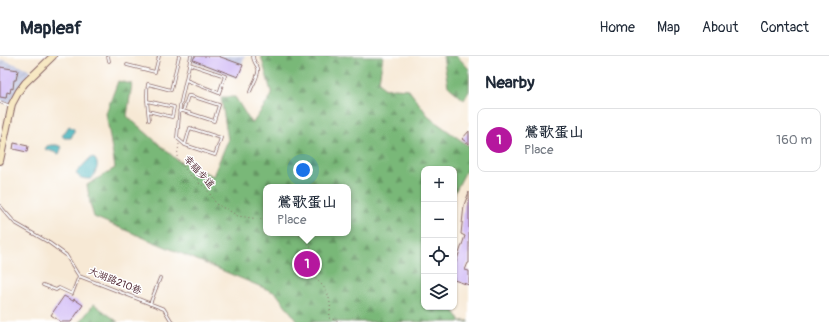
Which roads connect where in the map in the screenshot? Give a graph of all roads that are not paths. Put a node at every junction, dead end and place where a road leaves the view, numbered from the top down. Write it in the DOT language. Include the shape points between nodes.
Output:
graph roads {
  1 [pos="53,56"];
  2 [pos="108,56"];
  3 [pos="159,56"];
  4 [pos="179,56"];
  5 [pos="191,56"];
  6 [pos="252,56"];
  7 [pos="109,61"];
  8 [pos="189,64"];
  9 [pos="126,65"];
  10 [pos="185,80"];
  11 [pos="250,92"];
  12 [pos="147,101"];
  13 [pos="0,102"];
  14 [pos="11,107"];
  15 [pos="148,111"];
  16 [pos="179,111"];
  17 [pos="183,111"];
  18 [pos="149,120"];
  19 [pos="185,145"];
  20 [pos="0,160"];
  21 [pos="0,206"];
  22 [pos="79,276"];
  23 [pos="160,278"];
  24 [pos="42,285"];
  25 [pos="150,304"];
  26 [pos="172,322"];
  1 -- 14 [label="street" via="22,87"];
  2 -- 7 [label="lane"];
  3 -- 9 [label="lane" via="155,72"];
  4 -- 12 [label="lane" via="171,90 148,84"];
  5 -- 8 [label="lane"];
  6 -- 11 [label="lane" via="258,68 258,77"];
  8 -- 10 [label="lane"];
  8 -- 10 [label="lane" via="225,76 219,93"];
  10 -- 16 [label="lane"];
  12 -- 15 [label="lane"];
  12 -- 15 [label="lane" via="174,107 172,117"];
  13 -- 14 [label="lane"];
  14 -- 20 [label="street"];
  15 -- 18 [label="lane"];
  16 -- 17 [label="lane"];
  16 -- 19 [label="lane" via="177,138"];
  17 -- 17 [label="lane" via="214,121 219,105 188,96"];
  19 -- 19 [label="lane" via="215,155 221,138 190,128"];
  21 -- 22 [label="lane, 大湖路210巷" via="14,223 66,255"];
  22 -- 24 [label="lane" via="72,294 59,288 56,290"];
  22 -- 25 [label="lane, 大湖路210巷"];
  23 -- 25 [label="lane"];
  25 -- 26 [label="lane, 大湖路210巷" via="164,309"];
}
